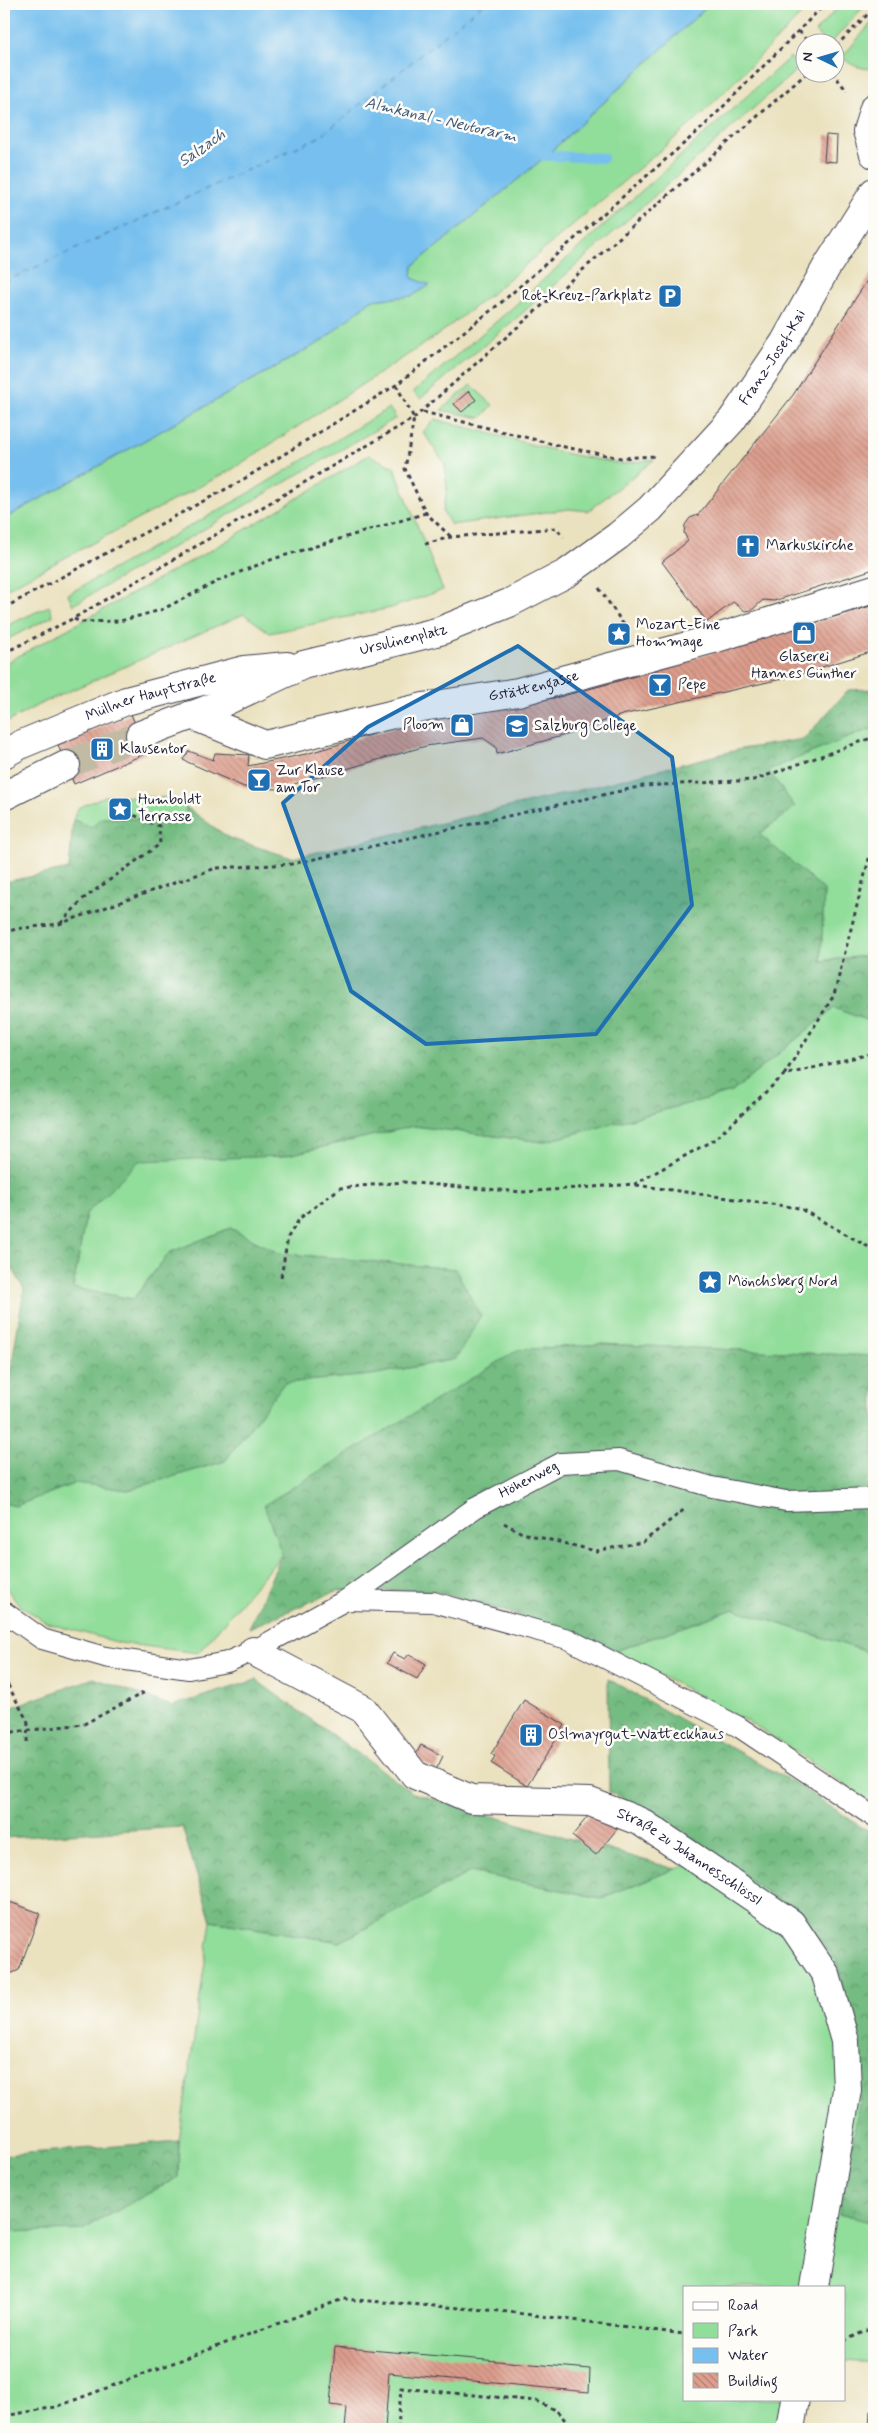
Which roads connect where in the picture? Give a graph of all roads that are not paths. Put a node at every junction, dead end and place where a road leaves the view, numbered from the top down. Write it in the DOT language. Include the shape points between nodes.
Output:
graph roads {
  1 [pos="874,108"];
  2 [pos="874,154"];
  3 [pos="874,192"];
  4 [pos="650,509"];
  5 [pos="874,589"];
  6 [pos="303,665"];
  7 [pos="191,715"];
  8 [pos="140,735"];
  9 [pos="4,754"];
  10 [pos="66,765"];
  11 [pos="4,796"];
  12 [pos="874,1498"];
  13 [pos="346,1600"];
  14 [pos="4,1612"];
  15 [pos="253,1651"];
  16 [pos="874,1817"];
  17 [pos="814,2286"];
  18 [pos="795,2400"];
  19 [pos="790,2429"];
  1 -- 2 [label="street" via="867,131"];
  3 -- 4 [label="street, Franz-Josef-Kai" via="784,343 732,420"];
  4 -- 6 [label="street, Ursulinenplatz" via="567,573 509,603 440,631"];
  5 -- 7 [label="street, Gstättengasse" via="646,658 518,692 422,707 265,745"];
  6 -- 7 [label="street, Ursulinenplatz"];
  6 -- 9 [label="street, Müllner Hauptstraße" via="244,670 126,701"];
  7 -- 8 [label="street, Ursulinenplatz"];
  10 -- 11 [label="street"];
  12 -- 13 [label="lane, Höhenweg" via="786,1501 712,1487 619,1460 561,1463 475,1508"];
  13 -- 15 [label="lane, Höhenweg"];
  13 -- 16 [label="lane" via="433,1602 568,1639 739,1727"];
  14 -- 15 [label="lane, Höhenweg" via="42,1639 105,1657 190,1669 227,1662"];
  15 -- 17 [label="street, Straße zu Johannesschlössl" via="363,1709 415,1775 471,1799 590,1802 641,1822 790,1923 826,1975 845,2041 847,2090"];
  18 -- 19 [label="street"];
}
